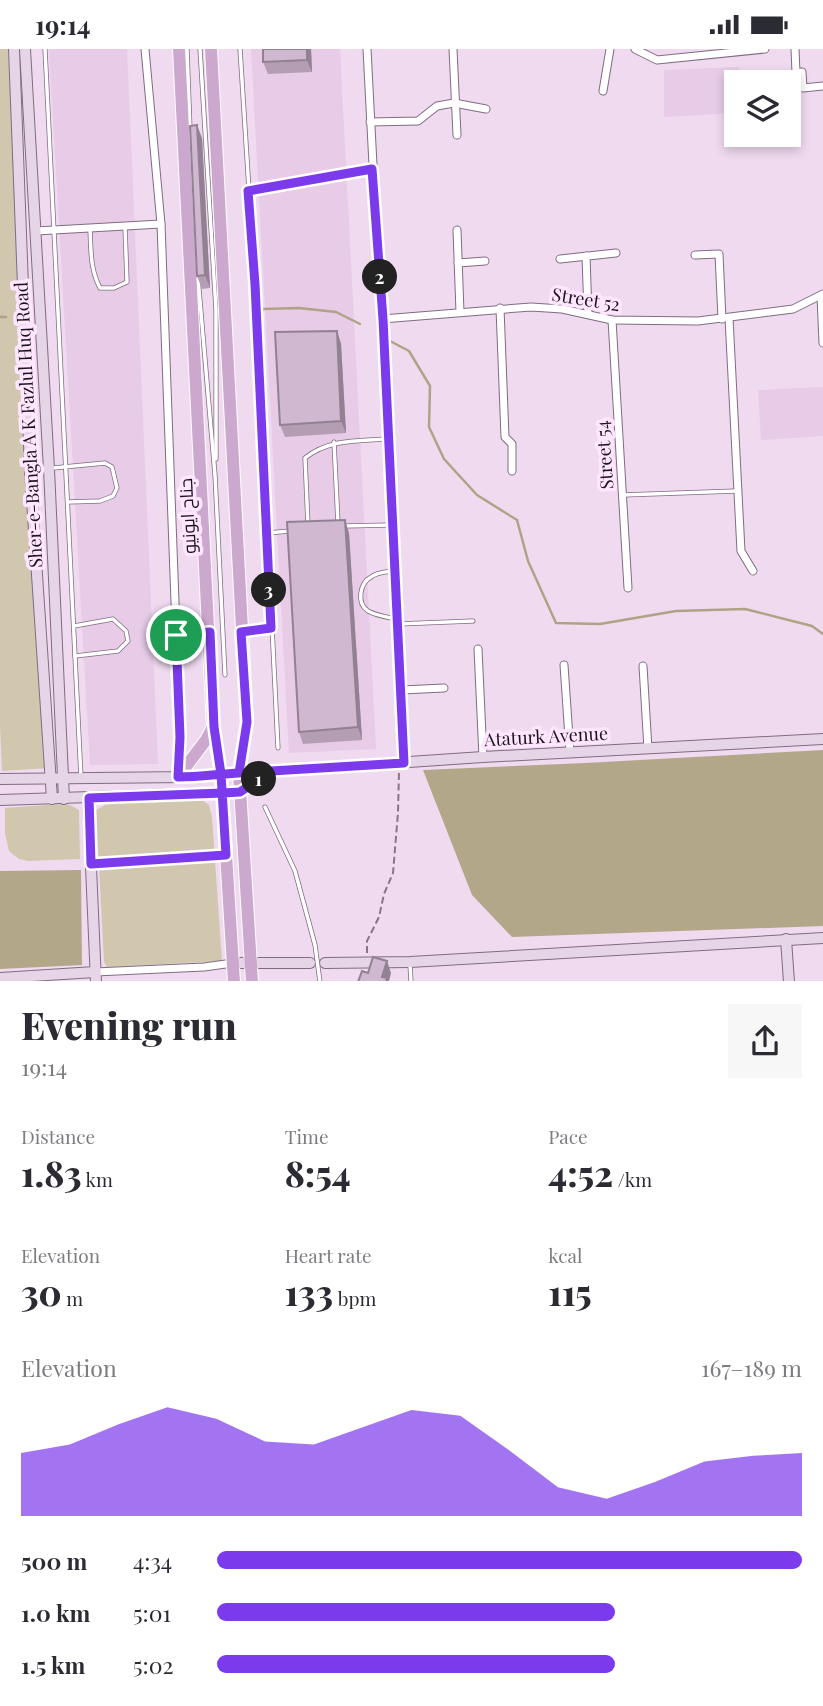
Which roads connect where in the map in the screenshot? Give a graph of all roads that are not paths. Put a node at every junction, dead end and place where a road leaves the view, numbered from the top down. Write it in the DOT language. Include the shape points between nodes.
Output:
graph roads {
  1 [pos="14,49"];
  2 [pos="25,49"];
  3 [pos="45,49"];
  4 [pos="145,49"];
  5 [pos="179,49"];
  6 [pos="187,49"];
  7 [pos="200,49"];
  8 [pos="211,49"];
  9 [pos="240,49"];
  10 [pos="367,49"];
  11 [pos="373,49"];
  12 [pos="453,49"];
  13 [pos="611,49"];
  14 [pos="635,49"];
  15 [pos="765,49"];
  16 [pos="795,49"];
  17 [pos="368,83"];
  18 [pos="823,86"];
  19 [pos="603,92"];
  20 [pos="454,103"];
  21 [pos="486,109"];
  22 [pos="370,122"];
  23 [pos="457,135"];
  24 [pos="372,169"];
  25 [pos="248,191"];
  26 [pos="161,224"];
  27 [pos="125,227"];
  28 [pos="90,228"];
  29 [pos="55,230"];
  30 [pos="457,230"];
  31 [pos="36,231"];
  32 [pos="615,253"];
  33 [pos="695,255"];
  34 [pos="586,256"];
  35 [pos="560,260"];
  36 [pos="485,261"];
  37 [pos="458,263"];
  38 [pos="822,295"];
  39 [pos="500,308"];
  40 [pos="460,312"];
  41 [pos="588,314"];
  42 [pos="383,319"];
  43 [pos="725,319"];
  44 [pos="612,320"];
  45 [pos="823,343"];
  46 [pos="389,439"];
  47 [pos="334,442"];
  48 [pos="66,467"];
  49 [pos="49,469"];
  50 [pos="30,470"];
  51 [pos="512,471"];
  52 [pos="215,475"];
  53 [pos="738,491"];
  54 [pos="623,495"];
  55 [pos="68,502"];
  56 [pos="393,526"];
  57 [pos="308,529"];
  58 [pos="294,530"];
  59 [pos="267,533"];
  60 [pos="396,571"];
  61 [pos="753,571"];
  62 [pos="628,588"];
  63 [pos="398,621"];
  64 [pos="473,621"];
  65 [pos="74,626"];
  66 [pos="271,628"];
  67 [pos="210,632"];
  68 [pos="241,632"];
  69 [pos="176,635"];
  70 [pos="478,649"];
  71 [pos="75,656"];
  72 [pos="564,666"];
  73 [pos="643,666"];
  74 [pos="225,675"];
  75 [pos="444,688"];
  76 [pos="401,690"];
  77 [pos="214,727"];
  78 [pos="823,739"];
  79 [pos="278,748"];
  80 [pos="648,749"];
  81 [pos="570,752"];
  82 [pos="483,757"];
  83 [pos="402,763"];
  84 [pos="271,771"];
  85 [pos="239,773"];
  86 [pos="221,774"];
  87 [pos="178,777"];
  88 [pos="0,779"];
  89 [pos="57,779"];
  90 [pos="81,780"];
  91 [pos="240,792"];
  92 [pos="223,793"];
  93 [pos="89,798"];
  94 [pos="58,799"];
  95 [pos="0,800"];
  96 [pos="265,807"];
  97 [pos="226,855"];
  98 [pos="91,864"];
  99 [pos="823,938"];
  100 [pos="786,939"];
  101 [pos="251,962"];
  102 [pos="410,962"];
  103 [pos="233,963"];
  104 [pos="310,963"];
  105 [pos="325,963"];
  106 [pos="95,977"];
  107 [pos="0,978"];
  108 [pos="234,981"];
  109 [pos="252,981"];
  110 [pos="320,981"];
  111 [pos="411,981"];
  112 [pos="789,981"];
  1 -- 50 [label="street, Sher-e-Bangla A K Fazlul Huq Road"];
  2 -- 31 [label="street, Sher-e-Bangla A K Fazlul Huq Road"];
  3 -- 29 [label="lane"];
  4 -- 26 [label="street"];
  5 -- 67 [label="main road, جناح ایونیو"];
  6 -- 52 [label="lane" via="192,218"];
  7 -- 52 [label="lane" via="216,310"];
  8 -- 68 [label="main road"];
  9 -- 25 [label="lane"];
  10 -- 17 [label="street"];
  11 -- 17 [label="street"];
  12 -- 20 [label="street"];
  13 -- 19 [label="street"];
  14 -- 15 [label="street" via="657,60"];
  16 -- 18 [label="street" via="796,73 802,72 803,88"];
  17 -- 22 [label="street"];
  20 -- 21 [label="street"];
  20 -- 22 [label="street" via="437,106 418,121"];
  20 -- 23 [label="street"];
  22 -- 24 [label="street"];
  24 -- 25 [label="lane"];
  24 -- 42 [label="street"];
  25 -- 59 [label="lane"];
  26 -- 27 [label="street"];
  26 -- 69 [label="street"];
  27 -- 28 [label="street"];
  27 -- 28 [label="lane" via="127,282 114,288 100,288 96,280"];
  28 -- 29 [label="street"];
  29 -- 31 [label="street"];
  29 -- 48 [label="lane"];
  30 -- 37 [label="street"];
  31 -- 49 [label="street, Sher-e-Bangla A K Fazlul Huq Road"];
  32 -- 34 [label="street"];
  33 -- 43 [label="street" via="719,254"];
  34 -- 35 [label="street"];
  34 -- 41 [label="street"];
  36 -- 37 [label="street"];
  37 -- 40 [label="street"];
  38 -- 43 [label="street, Street 52" via="793,309"];
  38 -- 45 [label="street"];
  39 -- 40 [label="street, Street 52"];
  39 -- 41 [label="street, Street 52"];
  39 -- 51 [label="street"];
  40 -- 42 [label="street, Street 52"];
  41 -- 44 [label="street, Street 52"];
  42 -- 46 [label="street"];
  43 -- 44 [label="street, Street 52" via="674,323"];
  43 -- 53 [label="street"];
  44 -- 54 [label="street, Street 54"];
  46 -- 47 [label="lane"];
  46 -- 56 [label="street"];
  47 -- 56 [label="lane" via="338,526"];
  47 -- 57 [label="lane" via="305,457"];
  48 -- 49 [label="lane"];
  48 -- 55 [label="lane"];
  48 -- 55 [label="lane" via="105,463 112,467 117,488 113,496 100,501"];
  49 -- 50 [label="lane"];
  49 -- 89 [label="street, Sher-e-Bangla A K Fazlul Huq Road"];
  50 -- 89 [label="street, Sher-e-Bangla A K Fazlul Huq Road"];
  52 -- 74 [label="lane"];
  53 -- 54 [label="lane"];
  53 -- 61 [label="street" via="741,551"];
  54 -- 62 [label="street, Street 54"];
  55 -- 65 [label="lane"];
  56 -- 60 [label="street"];
  58 -- 59 [label="lane"];
  59 -- 66 [label="lane"];
  60 -- 63 [label="street"];
  60 -- 63 [label="lane" via="367,579 360,593 367,610"];
  63 -- 64 [label="lane"];
  63 -- 76 [label="street"];
  65 -- 71 [label="lane"];
  65 -- 71 [label="lane" via="113,619 127,631 128,641 118,651"];
  66 -- 68 [label="lane"];
  66 -- 79 [label="lane"];
  67 -- 69 [label="street"];
  67 -- 77 [label="main road, جناح ایونیو"];
  68 -- 85 [label="main road" via="247,722"];
  69 -- 87 [label="street"];
  70 -- 82 [label="street"];
  71 -- 90 [label="lane"];
  72 -- 81 [label="street"];
  73 -- 80 [label="street"];
  75 -- 76 [label="street"];
  76 -- 83 [label="street"];
  77 -- 86 [label="main road, جناح ایونیو"];
  77 -- 87 [label="main road"];
  78 -- 80 [label="street, Ataturk Avenue"];
  80 -- 81 [label="street, Ataturk Avenue"];
  81 -- 82 [label="street, Ataturk Avenue"];
  82 -- 83 [label="street, Ataturk Avenue"];
  83 -- 84 [label="street, Ataturk Avenue"];
  84 -- 85 [label="street, Ataturk Avenue"];
  84 -- 91 [label="street"];
  85 -- 86 [label="street, Ataturk Avenue"];
  85 -- 91 [label="main road"];
  86 -- 87 [label="street, Ataturk Avenue"];
  86 -- 92 [label="main road, جناح ایونیو"];
  87 -- 90 [label="street, Ataturk Avenue"];
  88 -- 89 [label="street, Ataturk Avenue"];
  89 -- 90 [label="street, Ataturk Avenue"];
  89 -- 94 [label="street, Sher-e-Bangla A K Fazlul Huq Road"];
  91 -- 92 [label="street"];
  91 -- 101 [label="main road"];
  92 -- 93 [label="street"];
  92 -- 97 [label="main road, جناح ایونیو"];
  93 -- 94 [label="street"];
  93 -- 98 [label="street"];
  94 -- 95 [label="street"];
  96 -- 110 [label="lane" via="295,871 316,945"];
  97 -- 98 [label="street"];
  97 -- 103 [label="main road, جناح ایونیو"];
  98 -- 106 [label="street"];
  99 -- 100 [label="street"];
  100 -- 102 [label="street"];
  100 -- 112 [label="street"];
  101 -- 103 [label="street"];
  101 -- 104 [label="street"];
  101 -- 109 [label="main road"];
  102 -- 105 [label="street"];
  102 -- 111 [label="lane"];
  103 -- 106 [label="street"];
  103 -- 108 [label="main road, جناح ایونیو"];
  106 -- 107 [label="street"];
}
